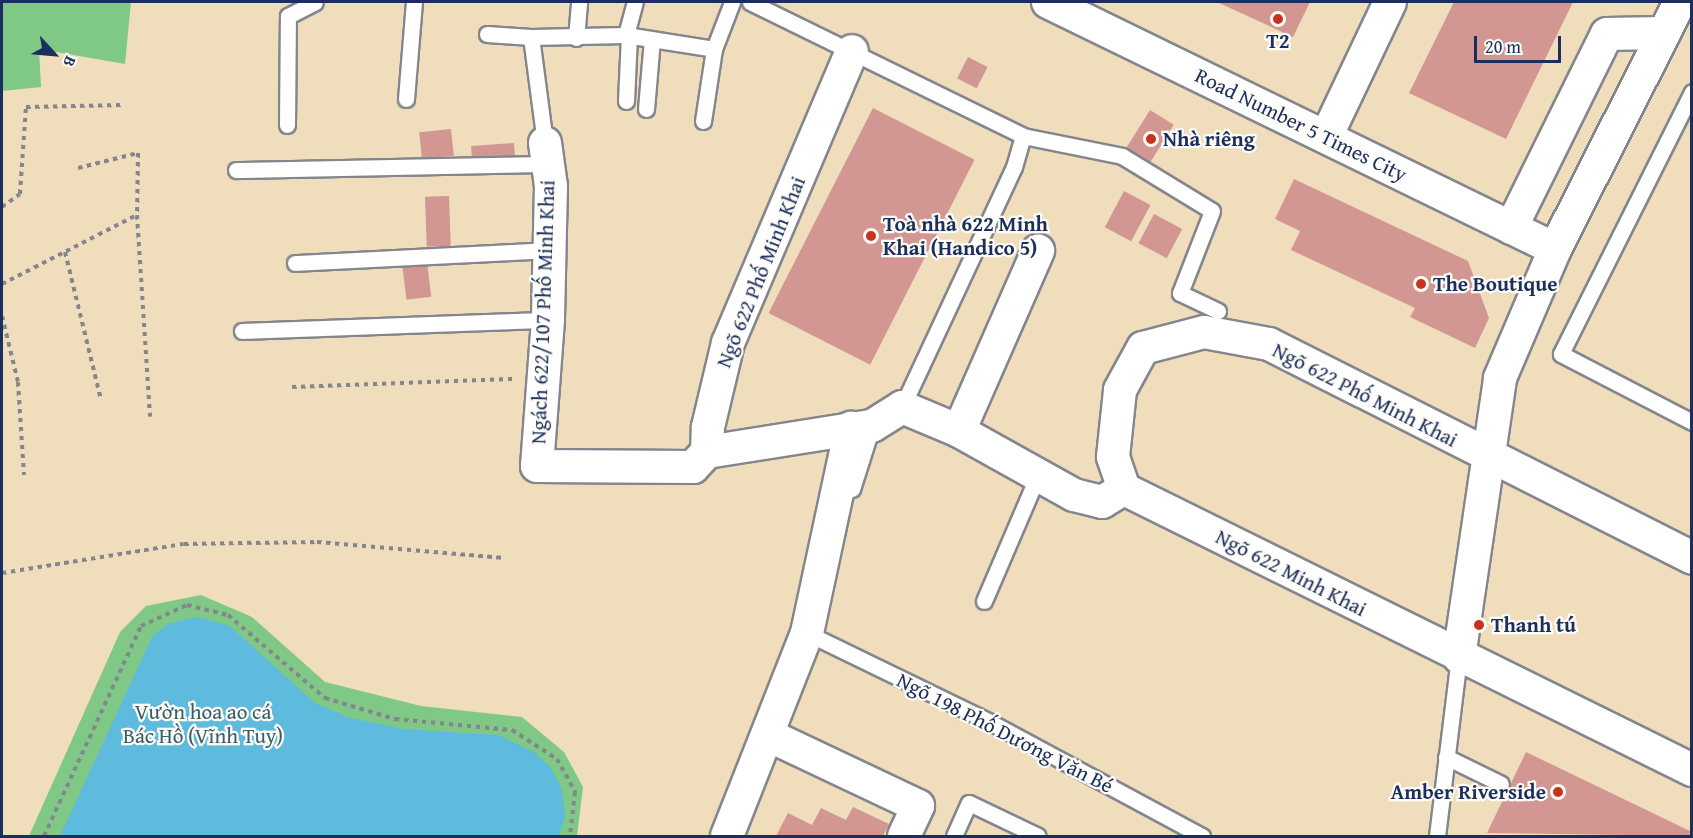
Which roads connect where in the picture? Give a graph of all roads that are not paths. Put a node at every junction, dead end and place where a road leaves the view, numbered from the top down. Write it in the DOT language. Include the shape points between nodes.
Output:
graph roads {
  1 [pos="315,2"];
  2 [pos="414,2"];
  3 [pos="579,2"];
  4 [pos="635,2"];
  5 [pos="732,2"];
  6 [pos="750,2"];
  7 [pos="1048,2"];
  8 [pos="1390,2"];
  9 [pos="1680,2"];
  10 [pos="1664,33"];
  11 [pos="487,34"];
  12 [pos="627,36"];
  13 [pos="531,37"];
  14 [pos="576,38"];
  15 [pos="652,39"];
  16 [pos="714,49"];
  17 [pos="852,51"];
  18 [pos="1692,92"];
  19 [pos="406,99"];
  20 [pos="626,101"];
  21 [pos="646,109"];
  22 [pos="703,121"];
  23 [pos="287,125"];
  24 [pos="1023,136"];
  25 [pos="1326,137"];
  26 [pos="547,154"];
  27 [pos="236,170"];
  28 [pos="1511,228"];
  29 [pos="1555,249"];
  30 [pos="549,250"];
  31 [pos="1038,251"];
  32 [pos="295,263"];
  33 [pos="1218,311"];
  34 [pos="548,320"];
  35 [pos="242,331"];
  36 [pos="902,407"];
  37 [pos="1692,422"];
  38 [pos="862,427"];
  39 [pos="959,431"];
  40 [pos="707,452"];
  41 [pos="1486,457"];
  42 [pos="1038,475"];
  43 [pos="1124,489"];
  44 [pos="841,524"];
  45 [pos="1692,558"];
  46 [pos="984,601"];
  47 [pos="807,633"];
  48 [pos="1459,657"];
  49 [pos="768,735"];
  50 [pos="1446,757"];
  51 [pos="1692,770"];
  52 [pos="1501,784"];
  53 [pos="727,837"];
  54 [pos="904,837"];
  55 [pos="954,837"];
  56 [pos="1038,837"];
  57 [pos="1202,837"];
  58 [pos="1437,837"];
  1 -- 23 [label="lane" via="288,16"];
  2 -- 19 [label="lane"];
  3 -- 14 [label="lane"];
  4 -- 12 [label="lane"];
  5 -- 16 [label="lane"];
  6 -- 17 [label="lane"];
  7 -- 25 [label="street, Road Number 5 Times City"];
  8 -- 25 [label="street"];
  9 -- 10 [label="street"];
  10 -- 28 [label="street" via="1607,34"];
  10 -- 29 [label="street"];
  11 -- 13 [label="lane"];
  12 -- 14 [label="lane"];
  12 -- 15 [label="lane"];
  12 -- 20 [label="lane"];
  13 -- 14 [label="lane"];
  13 -- 26 [label="lane, Ngách 622/107 Phố Minh Khai"];
  15 -- 16 [label="lane"];
  15 -- 21 [label="lane"];
  16 -- 22 [label="lane"];
  17 -- 24 [label="lane"];
  17 -- 40 [label="street, Ngõ 622 Phố Minh Khai" via="728,343 708,427"];
  18 -- 37 [label="lane" via="1561,354"];
  24 -- 33 [label="lane" via="1122,156 1212,211 1180,293"];
  24 -- 36 [label="lane" via="1014,167"];
  25 -- 28 [label="street, Road Number 5 Times City"];
  26 -- 27 [label="lane"];
  26 -- 30 [label="street, Ngách 622/107 Phố Minh Khai"];
  28 -- 29 [label="street, Road Number 5 Times City"];
  29 -- 41 [label="street" via="1500,378"];
  30 -- 32 [label="lane"];
  30 -- 34 [label="street, Ngách 622/107 Phố Minh Khai"];
  31 -- 39 [label="street"];
  34 -- 35 [label="lane"];
  34 -- 40 [label="street, Ngách 622/107 Phố Minh Khai" via="537,466 693,467"];
  36 -- 38 [label="street"];
  36 -- 39 [label="street"];
  38 -- 40 [label="street"];
  38 -- 44 [label="lane"];
  38 -- 47 [label="street"];
  39 -- 42 [label="street"];
  41 -- 43 [label="street, Ngõ 622 Phố Minh Khai" via="1269,344 1204,332 1143,348 1120,390 1113,457"];
  41 -- 45 [label="street, Ngõ 622 Phố Minh Khai"];
  41 -- 48 [label="street"];
  42 -- 43 [label="street" via="1074,495 1102,502"];
  42 -- 46 [label="lane"];
  43 -- 48 [label="street, Ngõ 622 Minh Khai"];
  47 -- 49 [label="street"];
  47 -- 57 [label="lane, Ngõ 198 Phố Dương Văn Bé" via="990,722"];
  48 -- 50 [label="lane"];
  48 -- 51 [label="street"];
  49 -- 53 [label="street"];
  49 -- 54 [label="street" via="918,806"];
  50 -- 52 [label="lane"];
  50 -- 58 [label="lane"];
  55 -- 56 [label="lane" via="969,803"];
}
